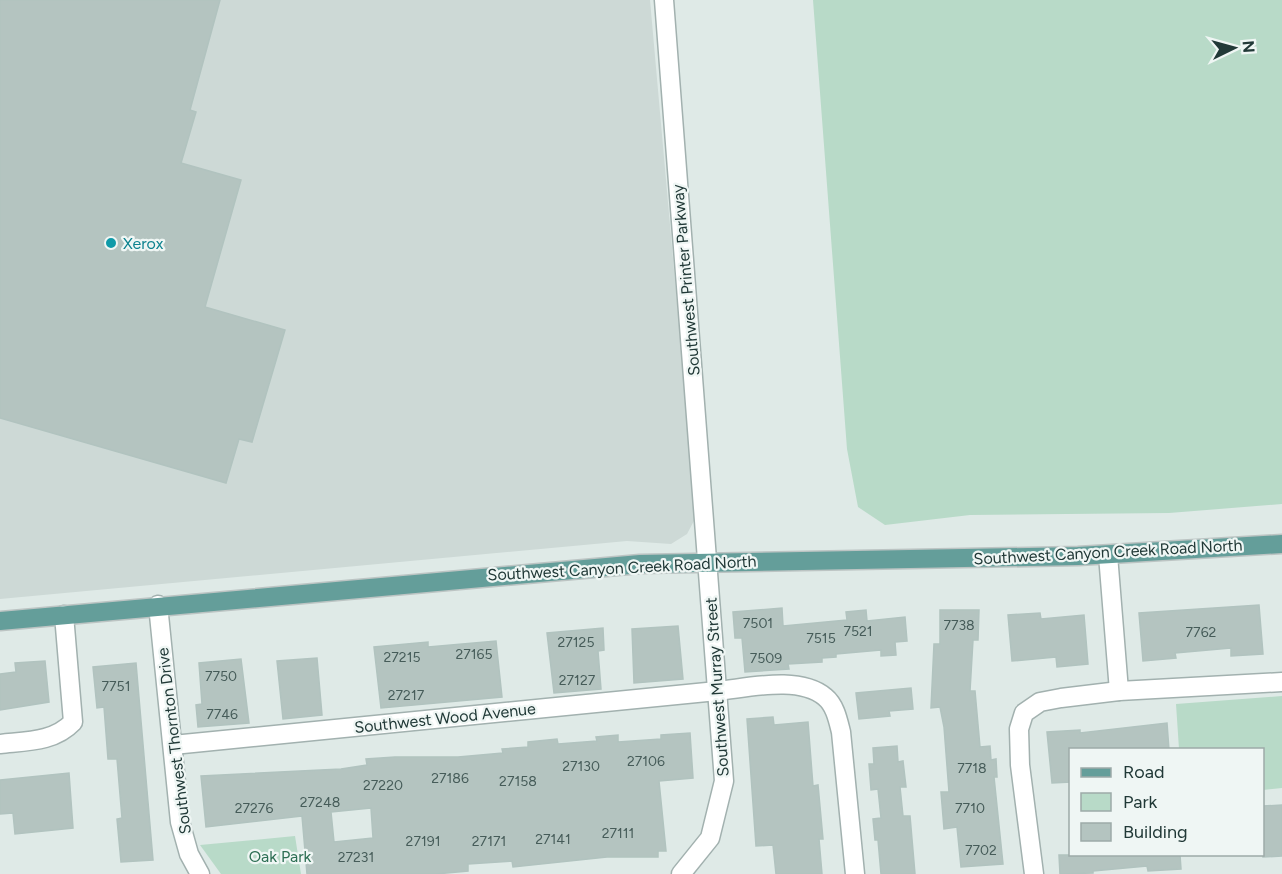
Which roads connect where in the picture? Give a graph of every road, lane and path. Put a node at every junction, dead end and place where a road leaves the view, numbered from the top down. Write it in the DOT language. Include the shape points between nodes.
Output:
graph roads {
  1 [pos="664,0"];
  2 [pos="1282,544"];
  3 [pos="1108,555"];
  4 [pos="709,561"];
  5 [pos="158,605"];
  6 [pos="64,615"];
  7 [pos="0,621"];
  8 [pos="1282,681"];
  9 [pos="717,691"];
  10 [pos="1119,692"];
  11 [pos="0,744"];
  12 [pos="173,745"];
  13 [pos="200,874"];
  14 [pos="681,874"];
  15 [pos="855,874"];
  16 [pos="1034,874"];
  1 -- 4 [label="street, Southwest Printer Parkway"];
  2 -- 3 [label="main road, Southwest Canyon Creek Road North"];
  3 -- 4 [label="main road, Southwest Canyon Creek Road North"];
  3 -- 10 [label="street"];
  4 -- 5 [label="main road, Southwest Canyon Creek Road North" via="571,568"];
  4 -- 9 [label="street, Southwest Murray Street"];
  5 -- 6 [label="main road, Southwest Canyon Creek Road North"];
  5 -- 12 [label="street, Southwest Thornton Drive"];
  6 -- 7 [label="main road, Southwest Canyon Creek Road North"];
  6 -- 11 [label="street" via="73,722 63,733 45,739"];
  8 -- 10 [label="street"];
  9 -- 12 [label="street, Southwest Wood Avenue"];
  9 -- 14 [label="street, Southwest Murray Street" via="724,781 721,798 710,838"];
  9 -- 15 [label="street" via="791,686 813,690 826,698 841,732"];
  10 -- 16 [label="street" via="1040,702 1024,713 1019,729 1020,765"];
  12 -- 13 [label="street, Southwest Thornton Drive" via="180,822 189,854"];
}
